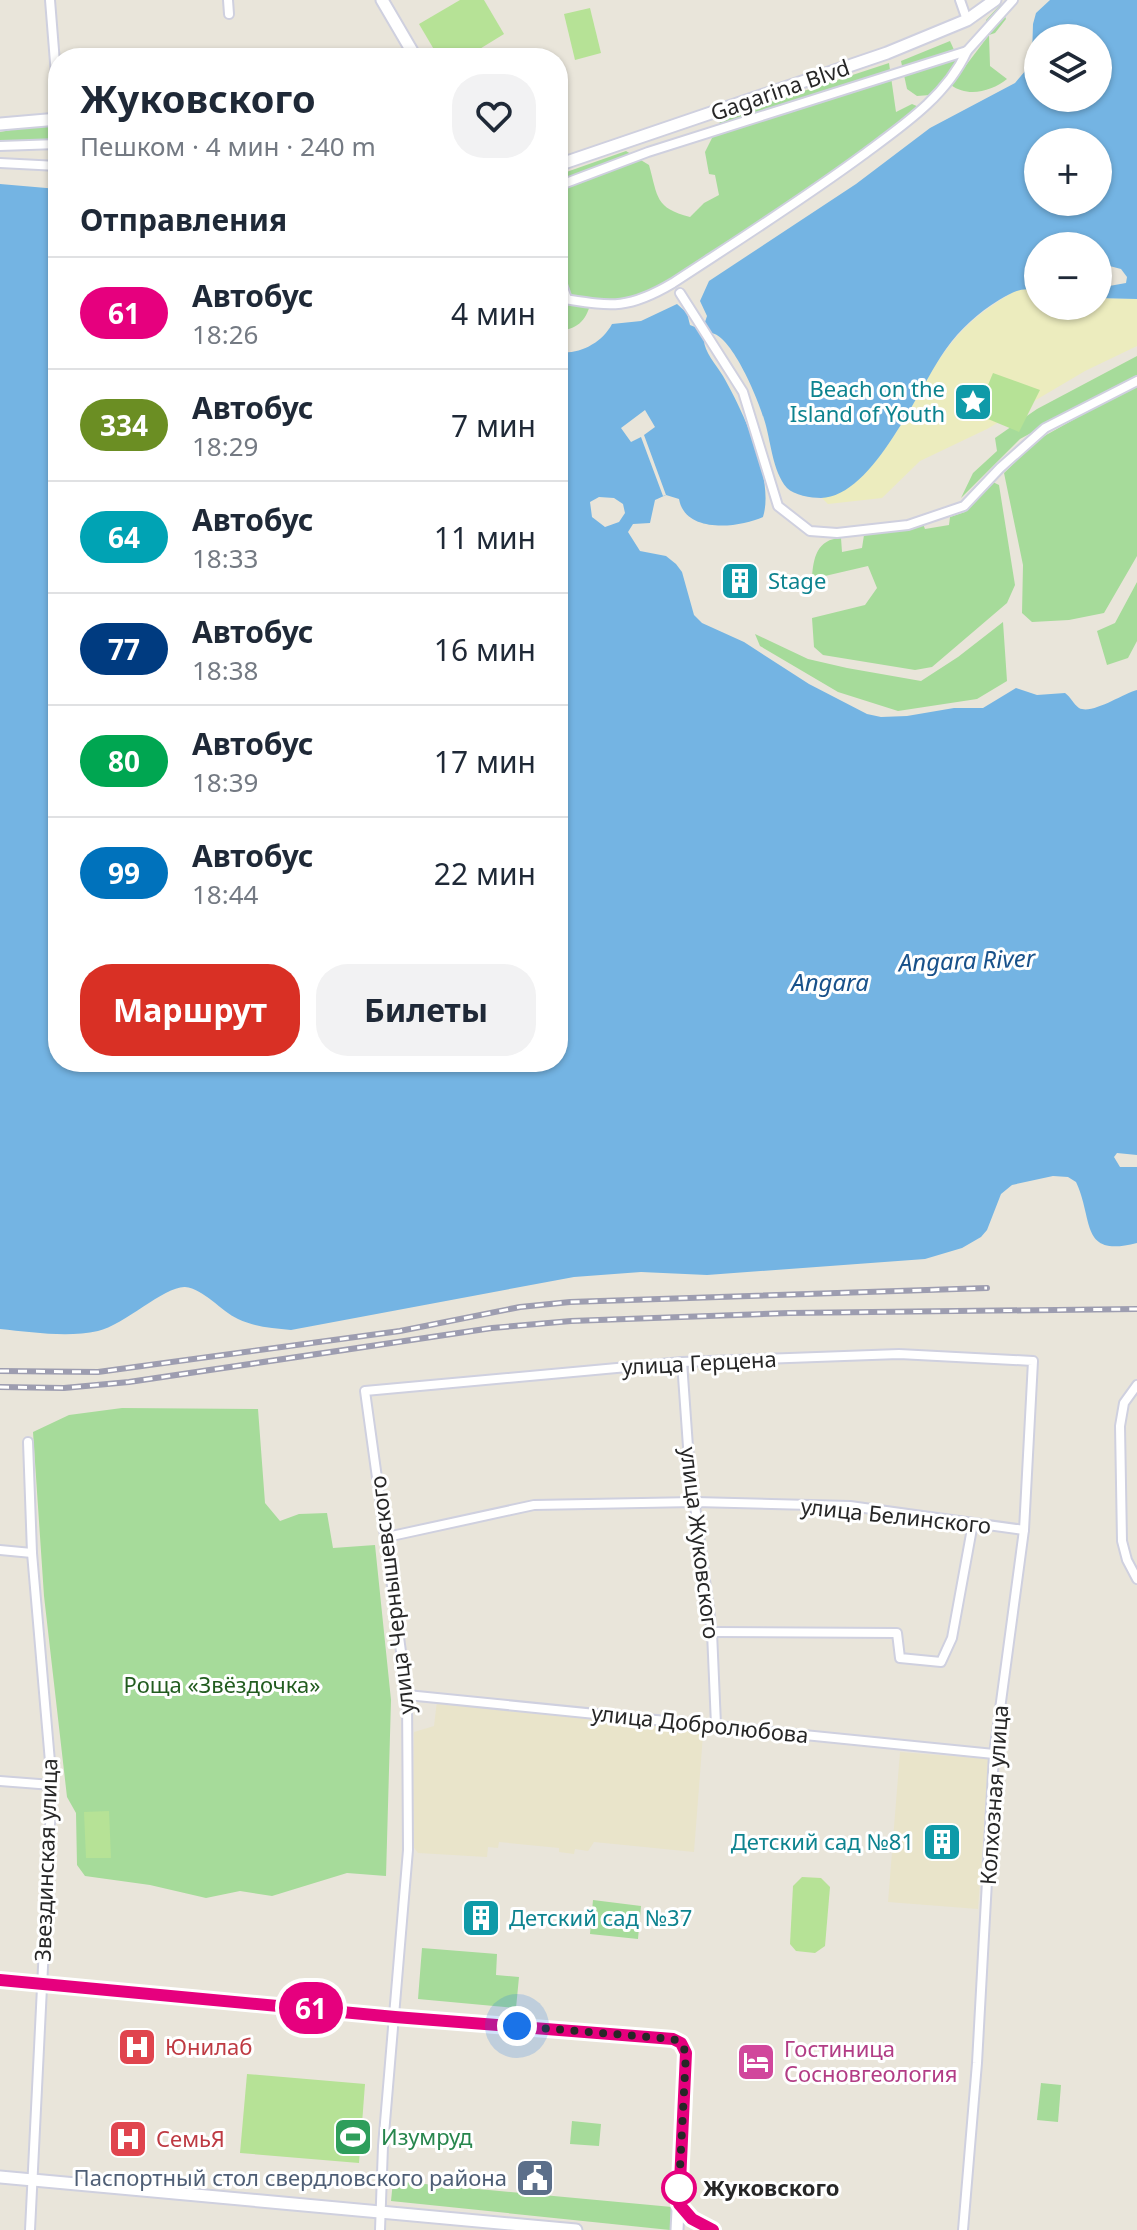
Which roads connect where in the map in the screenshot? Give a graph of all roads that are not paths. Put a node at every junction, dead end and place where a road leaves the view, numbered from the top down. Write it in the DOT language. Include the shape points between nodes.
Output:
graph roads {
  1 [pos="50,0"];
  2 [pos="228,0"];
  3 [pos="382,0"];
  4 [pos="960,0"];
  5 [pos="995,0"];
  6 [pos="1013,0"];
  7 [pos="229,14"];
  8 [pos="967,20"];
  9 [pos="54,48"];
  10 [pos="410,48"];
  11 [pos="967,51"];
  12 [pos="48,120"];
  13 [pos="0,124"];
  14 [pos="48,144"];
  15 [pos="0,146"];
  16 [pos="568,162"];
  17 [pos="0,163"];
  18 [pos="48,165"];
  19 [pos="568,182"];
  20 [pos="680,293"];
  21 [pos="568,299"];
  22 [pos="1137,381"];
  23 [pos="1033,1361"];
  24 [pos="682,1362"];
  25 [pos="1137,1385"];
  26 [pos="365,1391"];
  27 [pos="28,1442"];
  28 [pos="695,1502"];
  29 [pos="973,1523"];
  30 [pos="1024,1530"];
  31 [pos="387,1537"];
  32 [pos="0,1550"];
  33 [pos="32,1553"];
  34 [pos="1137,1579"];
  35 [pos="712,1632"];
  36 [pos="407,1695"];
  37 [pos="716,1725"];
  38 [pos="994,1754"];
  39 [pos="0,1781"];
  40 [pos="52,1785"];
  41 [pos="0,1980"];
  42 [pos="42,1984"];
  43 [pos="395,2017"];
  44 [pos="0,2177"];
  45 [pos="33,2180"];
  46 [pos="679,2204"];
  47 [pos="379,2211"];
  48 [pos="30,2230"];
  49 [pos="380,2230"];
  50 [pos="576,2230"];
  51 [pos="677,2230"];
  52 [pos="711,2230"];
  53 [pos="963,2230"];
  1 -- 9 [label="street"];
  2 -- 7 [label="street"];
  3 -- 10 [label="main road"];
  4 -- 8 [label="street"];
  5 -- 8 [label="main road, Gagarina Blvd"];
  6 -- 11 [label="street"];
  8 -- 16 [label="main road, Gagarina Blvd" via="834,72"];
  11 -- 19 [label="street"];
  11 -- 21 [label="street" via="930,102 897,129 673,283 627,305"];
  12 -- 13 [label="main road"];
  14 -- 15 [label="street"];
  17 -- 18 [label="street"];
  20 -- 22 [label="street" via="743,392 778,506 810,531 908,525 959,508 1045,428"];
  23 -- 24 [label="street, улица Герцена" via="899,1354"];
  23 -- 30 [label="street, Колхозная улица"];
  24 -- 26 [label="street, улица Герцена"];
  24 -- 28 [label="street, улица Жуковского"];
  25 -- 34 [label="street" via="1124,1403 1120,1426 1122,1541"];
  26 -- 31 [label="street, улица Чернышевского"];
  27 -- 33 [label="street, Звездинская улица"];
  28 -- 29 [label="street, улица Белинского" via="850,1506"];
  28 -- 31 [label="street, улица Белинского" via="534,1505"];
  28 -- 35 [label="street, улица Жуковского"];
  29 -- 30 [label="street, улица Белинского"];
  29 -- 35 [label="street" via="952,1638 941,1662 900,1658 897,1633"];
  30 -- 38 [label="street, Колхозная улица"];
  31 -- 36 [label="street, улица Чернышевского"];
  32 -- 33 [label="street"];
  33 -- 40 [label="street, Звездинская улица"];
  35 -- 37 [label="street, улица Жуковского"];
  36 -- 37 [label="street, улица Добролюбова"];
  36 -- 43 [label="street, улица Чернышевского" via="408,1851"];
  37 -- 38 [label="street, улица Добролюбова"];
  38 -- 53 [label="street, Колхозная улица"];
  39 -- 40 [label="street"];
  40 -- 42 [label="street, Звездинская улица"];
  41 -- 42 [label="main road"];
  42 -- 43 [label="main road"];
  42 -- 45 [label="street, Звездинская улица"];
  43 -- 46 [label="main road" via="681,2043 686,2053"];
  43 -- 47 [label="street, улица Чернышевского"];
  44 -- 45 [label="main road"];
  45 -- 47 [label="main road"];
  45 -- 48 [label="street, Звездинская улица"];
  46 -- 51 [label="main road"];
  46 -- 52 [label="main road"];
  47 -- 49 [label="street, улица Чернышевского"];
  47 -- 50 [label="main road"];
}
